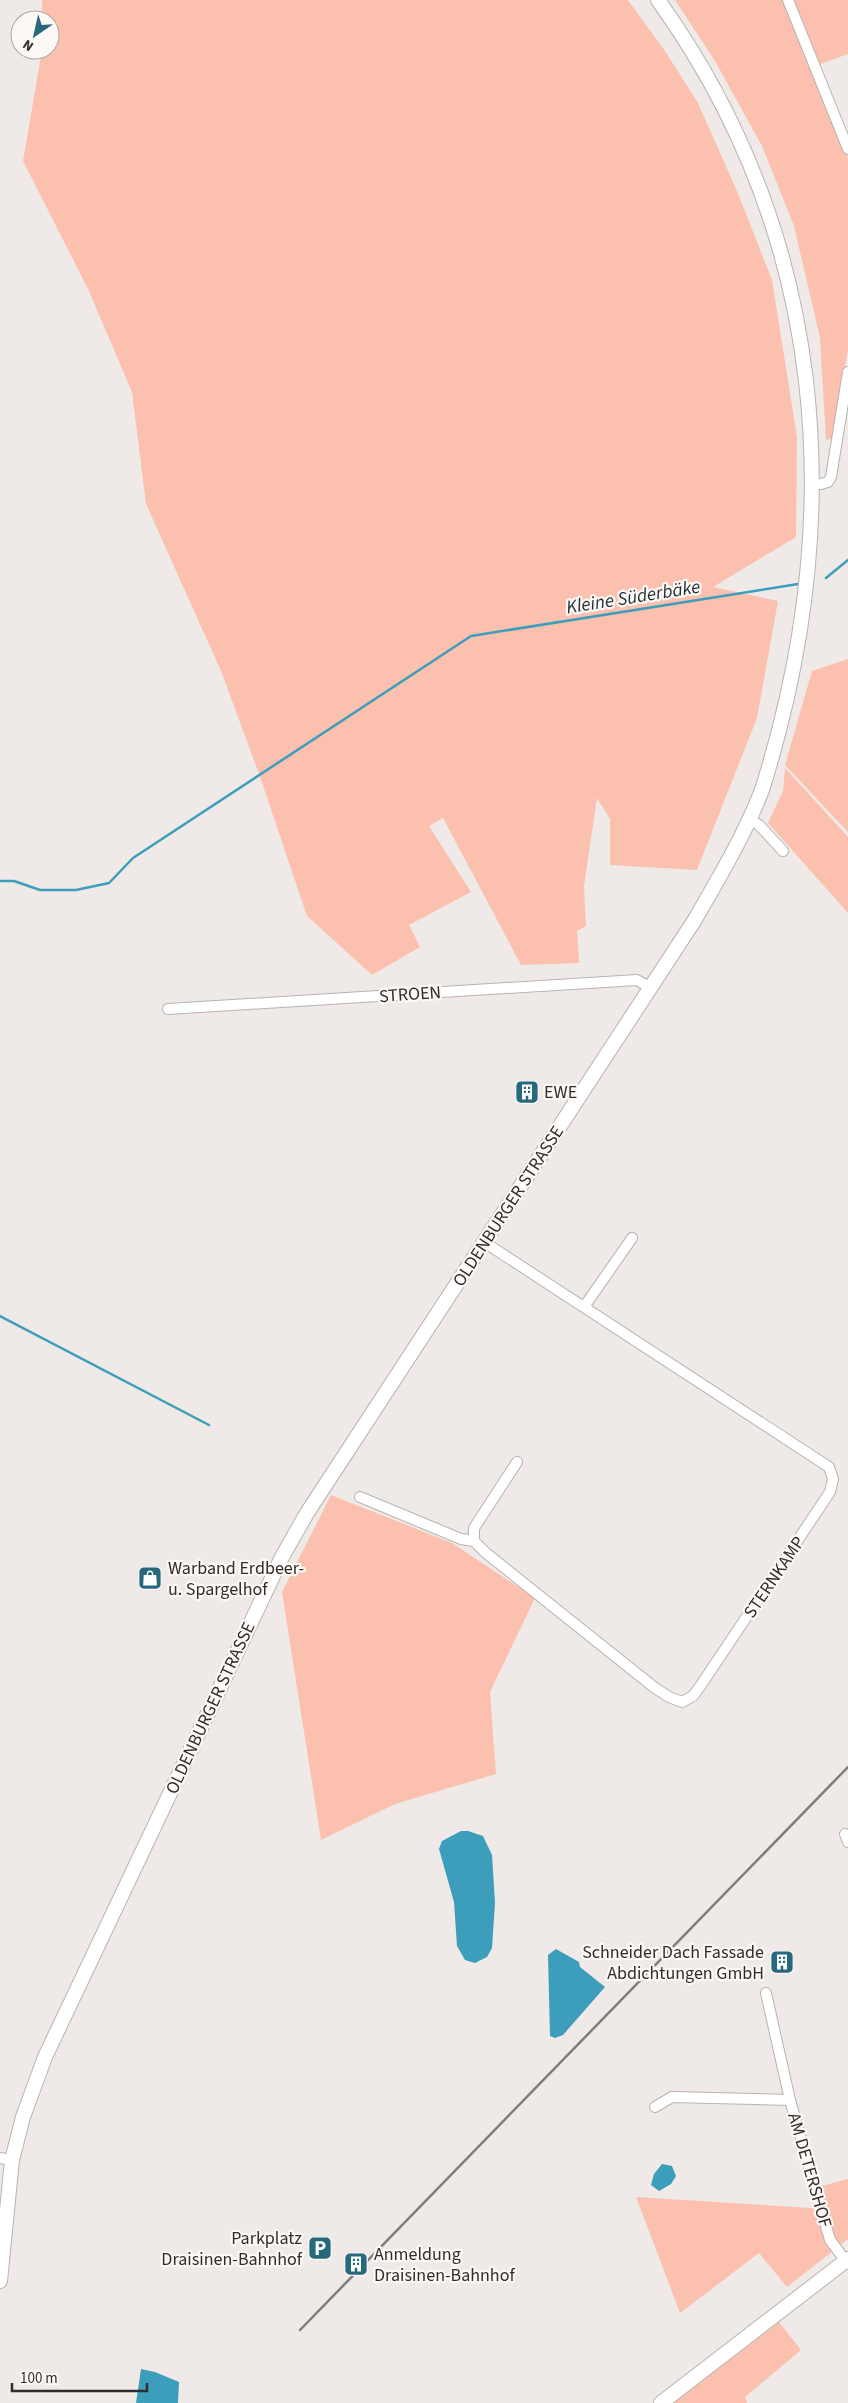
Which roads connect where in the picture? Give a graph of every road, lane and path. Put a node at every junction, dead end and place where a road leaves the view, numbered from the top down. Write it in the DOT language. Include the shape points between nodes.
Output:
graph roads {
  1 [pos="658,0"];
  2 [pos="788,0"];
  3 [pos="848,149"];
  4 [pos="848,372"];
  5 [pos="820,484"];
  6 [pos="749,819"];
  7 [pos="783,852"];
  8 [pos="651,988"];
  9 [pos="168,1009"];
  10 [pos="632,1238"];
  11 [pos="484,1242"];
  12 [pos="584,1307"];
  13 [pos="517,1462"];
  14 [pos="360,1498"];
  15 [pos="474,1541"];
  16 [pos="766,1993"];
  17 [pos="790,2100"];
  18 [pos="655,2107"];
  19 [pos="6,2160"];
  20 [pos="847,2261"];
  21 [pos="0,2281"];
  22 [pos="661,2403"];
  1 -- 5 [label="main road, OLDENBURGER STRASSE" via="722,100 754,167 778,230 798,297 809,354"];
  2 -- 3 [label="street"];
  4 -- 5 [label="street" via="831,477 828,482"];
  5 -- 6 [label="main road, OLDENBURGER STRASSE" via="817,556 802,650 783,726"];
  6 -- 7 [label="street" via="759,825"];
  6 -- 8 [label="main road, OLDENBURGER STRASSE" via="694,921"];
  8 -- 9 [label="street, STROEN" via="637,980"];
  8 -- 11 [label="main road, OLDENBURGER STRASSE"];
  10 -- 12 [label="street"];
  11 -- 12 [label="street, STERNKAMP"];
  11 -- 19 [label="main road, OLDENBURGER STRASSE" via="307,1512 282,1557 45,2057"];
  12 -- 15 [label="street, STERNKAMP" via="830,1467 833,1479 830,1492 701,1685 693,1696 682,1702 655,1688"];
  13 -- 15 [label="street" via="474,1528"];
  14 -- 15 [label="street, STERNKAMP" via="461,1539"];
  16 -- 17 [label="street, AM DETERSHOF"];
  17 -- 18 [label="street, AM DETERSHOF" via="672,2097"];
  17 -- 20 [label="street, AM DETERSHOF" via="830,2240"];
  19 -- 21 [label="main road, OLDENBURGER STRASSE"];
  20 -- 22 [label="main road"];
}
